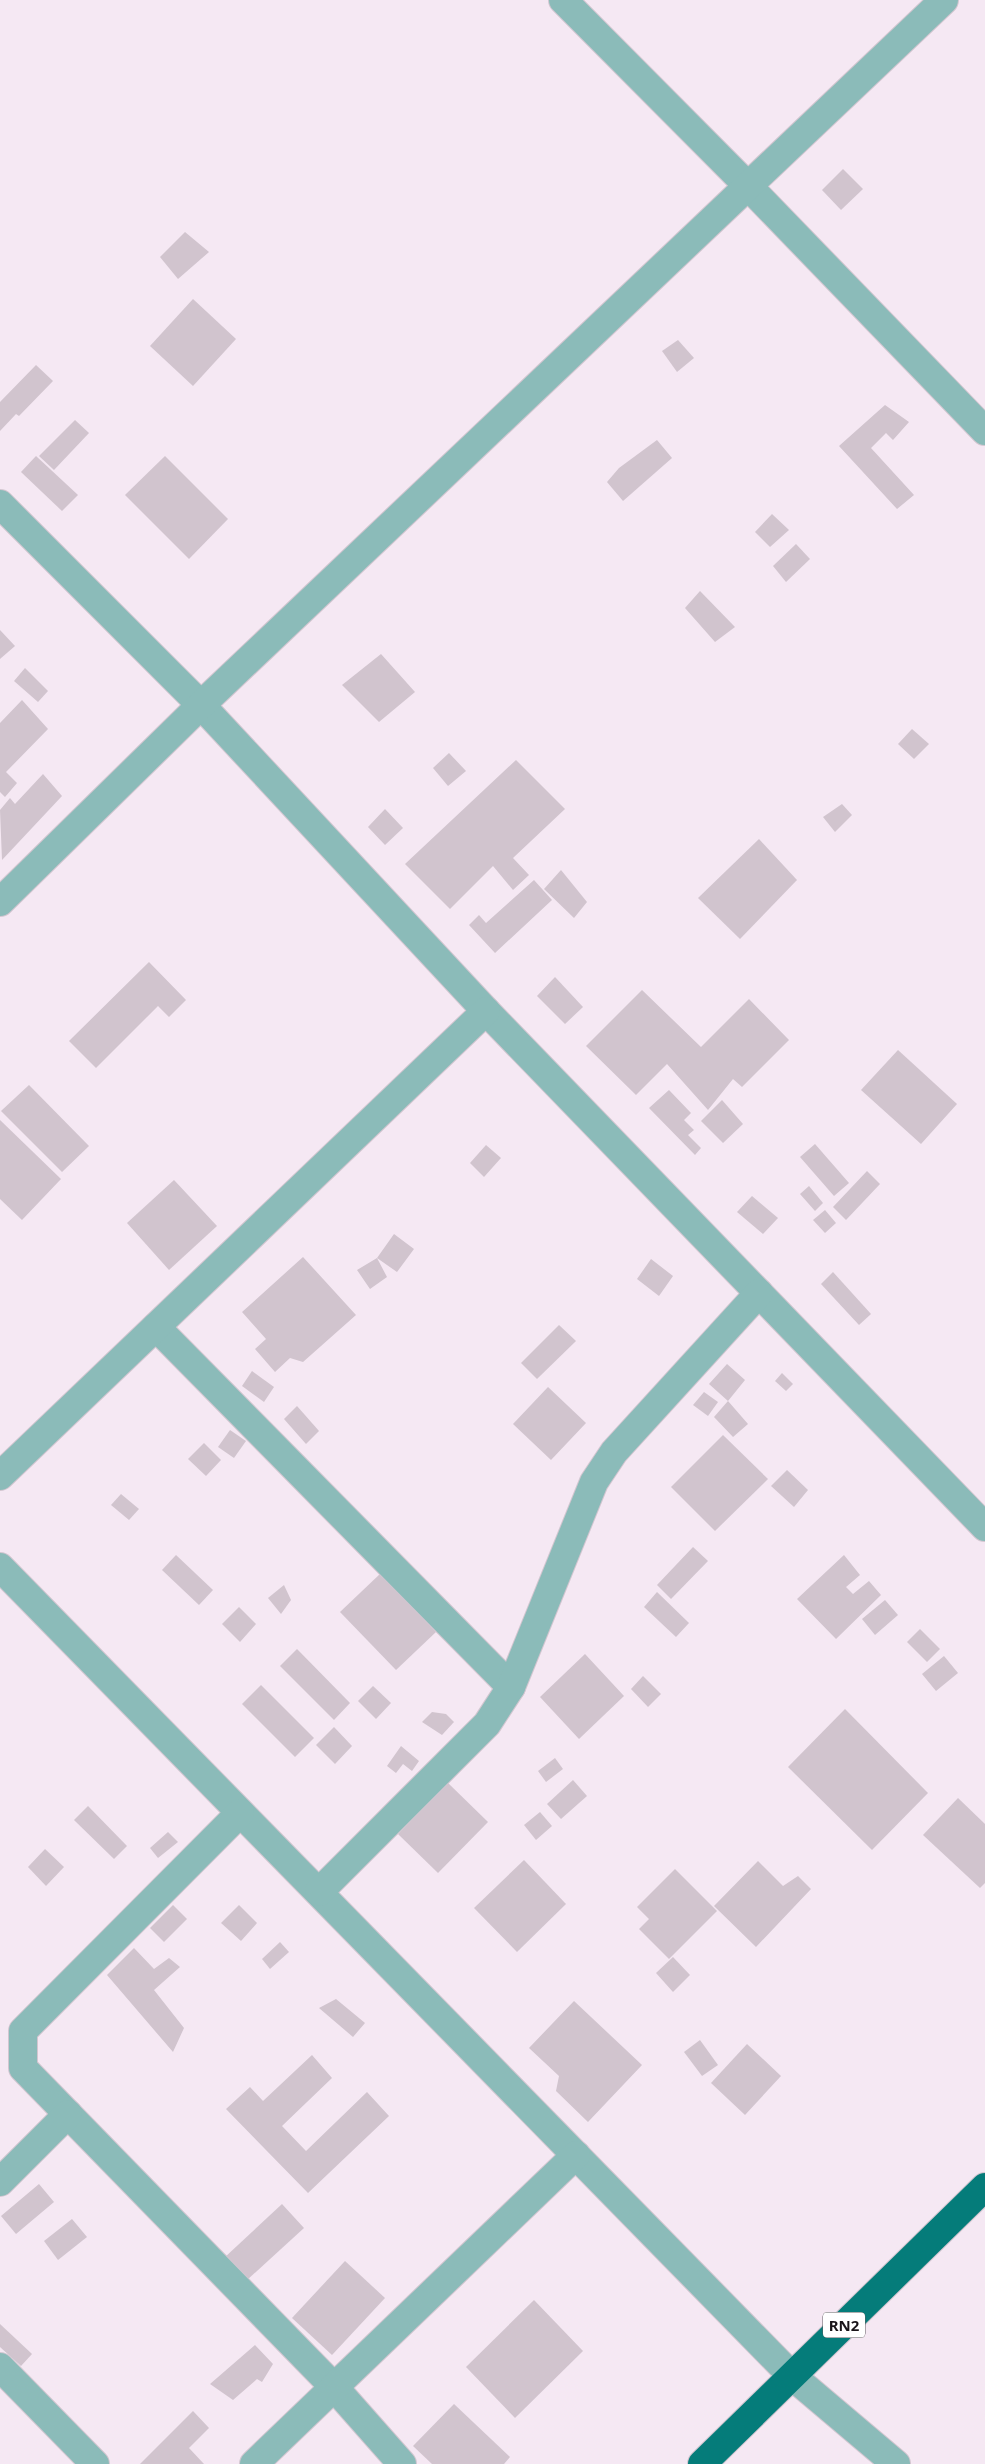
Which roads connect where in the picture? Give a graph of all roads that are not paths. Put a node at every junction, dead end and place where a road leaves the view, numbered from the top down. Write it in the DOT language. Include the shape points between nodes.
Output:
graph roads {
  1 [pos="563,0"];
  2 [pos="944,0"];
  3 [pos="748,186"];
  4 [pos="985,431"];
  5 [pos="0,504"];
  6 [pos="201,705"];
  7 [pos="0,902"];
  8 [pos="486,1011"];
  9 [pos="759,1293"];
  10 [pos="156,1327"];
  11 [pos="0,1476"];
  12 [pos="985,1527"];
  13 [pos="0,1567"];
  14 [pos="511,1688"];
  15 [pos="240,1813"];
  16 [pos="319,1892"];
  17 [pos="68,2114"];
  18 [pos="576,2155"];
  19 [pos="0,2182"];
  20 [pos="985,2187"];
  21 [pos="0,2367"];
  22 [pos="792,2376"];
  23 [pos="334,2387"];
  24 [pos="95,2464"];
  25 [pos="254,2464"];
  26 [pos="402,2464"];
  27 [pos="702,2464"];
  28 [pos="896,2464"];
  1 -- 3 [label="street"];
  2 -- 3 [label="street"];
  3 -- 4 [label="street"];
  3 -- 6 [label="street"];
  5 -- 6 [label="street"];
  6 -- 7 [label="street"];
  6 -- 8 [label="street"];
  8 -- 9 [label="street"];
  8 -- 10 [label="street"];
  9 -- 12 [label="street"];
  9 -- 14 [label="street" via="614,1452 594,1482"];
  10 -- 11 [label="street"];
  10 -- 14 [label="street"];
  13 -- 15 [label="street"];
  14 -- 16 [label="street" via="487,1724"];
  15 -- 16 [label="street"];
  15 -- 17 [label="street" via="23,2031 23,2068"];
  16 -- 18 [label="street"];
  17 -- 19 [label="street"];
  17 -- 23 [label="street"];
  18 -- 22 [label="street"];
  18 -- 23 [label="street"];
  20 -- 22 [label="highway, RN2"];
  21 -- 24 [label="street"];
  22 -- 27 [label="highway, RN2"];
  22 -- 28 [label="street"];
  23 -- 25 [label="street"];
  23 -- 26 [label="street"];
}
